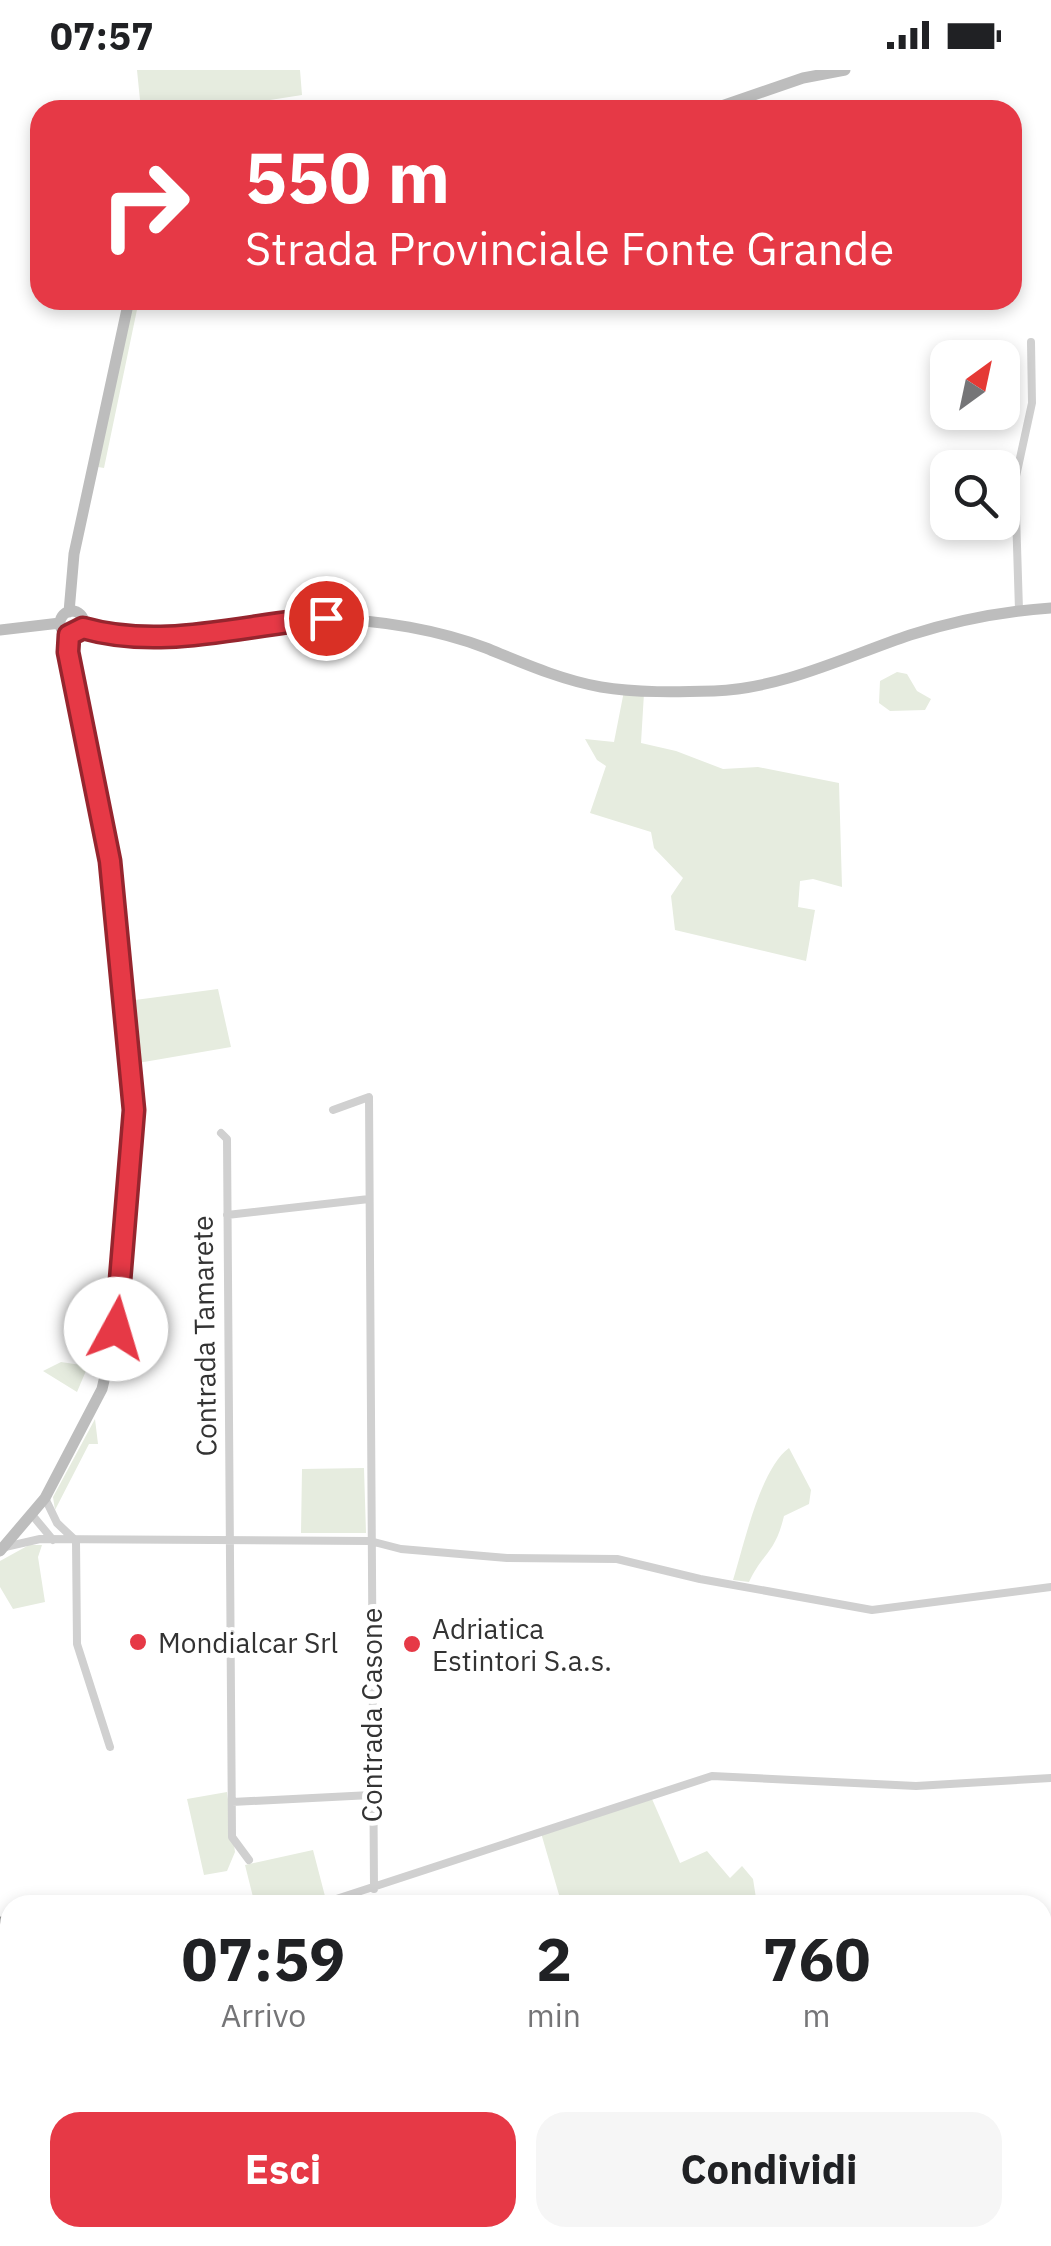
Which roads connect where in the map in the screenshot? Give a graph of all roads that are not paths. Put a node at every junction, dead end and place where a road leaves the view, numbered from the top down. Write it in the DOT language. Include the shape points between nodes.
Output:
graph roads {
  1 [pos="846,70"];
  2 [pos="738,100"];
  3 [pos="127,310"];
  4 [pos="1031,342"];
  5 [pos="1051,608"];
  6 [pos="1020,610"];
  7 [pos="69,612"];
  8 [pos="60,623"];
  9 [pos="83,628"];
  10 [pos="0,630"];
  11 [pos="69,635"];
  12 [pos="333,1110"];
  13 [pos="222,1133"];
  14 [pos="368,1199"];
  15 [pos="227,1215"];
  16 [pos="46,1498"];
  17 [pos="34,1516"];
  18 [pos="57,1523"];
  19 [pos="53,1540"];
  20 [pos="76,1541"];
  21 [pos="232,1541"];
  22 [pos="370,1541"];
  23 [pos="2,1549"];
  24 [pos="1051,1587"];
  25 [pos="110,1747"];
  26 [pos="1051,1778"];
  27 [pos="371,1795"];
  28 [pos="232,1802"];
  29 [pos="249,1860"];
  30 [pos="374,1888"];
  31 [pos="351,1895"];
  1 -- 2 [label="main road"];
  3 -- 7 [label="main road" via="74,554"];
  4 -- 6 [label="street" via="1032,403 1015,481"];
  5 -- 6 [label="main road"];
  6 -- 9 [label="main road" via="912,634 785,680 716,691 601,688 482,647 360,620 285,621 148,639"];
  7 -- 8 [label="main road"];
  7 -- 9 [label="main road" via="82,617"];
  8 -- 10 [label="main road"];
  8 -- 11 [label="main road"];
  9 -- 11 [label="main road"];
  11 -- 16 [label="main road" via="110,861 134,1110 109,1366"];
  12 -- 14 [label="street, Contrada Casone" via="368,1097"];
  13 -- 15 [label="street, Contrada Tamarete"];
  14 -- 15 [label="street"];
  14 -- 22 [label="street, Contrada Casone"];
  15 -- 21 [label="street, Contrada Tamarete"];
  16 -- 17 [label="main road"];
  16 -- 18 [label="street"];
  17 -- 18 [label="street"];
  17 -- 19 [label="street"];
  17 -- 23 [label="main road"];
  18 -- 20 [label="street"];
  19 -- 20 [label="street"];
  19 -- 23 [label="street"];
  20 -- 21 [label="street"];
  20 -- 25 [label="street" via="77,1644"];
  21 -- 22 [label="street"];
  21 -- 28 [label="street, Contrada Tamarete"];
  22 -- 24 [label="street" via="506,1558 617,1558 872,1610"];
  22 -- 27 [label="street, Contrada Casone"];
  26 -- 30 [label="street" via="916,1786 712,1776"];
  27 -- 28 [label="street"];
  27 -- 30 [label="street, Contrada Casone"];
  28 -- 29 [label="street, Contrada Tamarete" via="232,1837"];
  30 -- 31 [label="street"];
}
